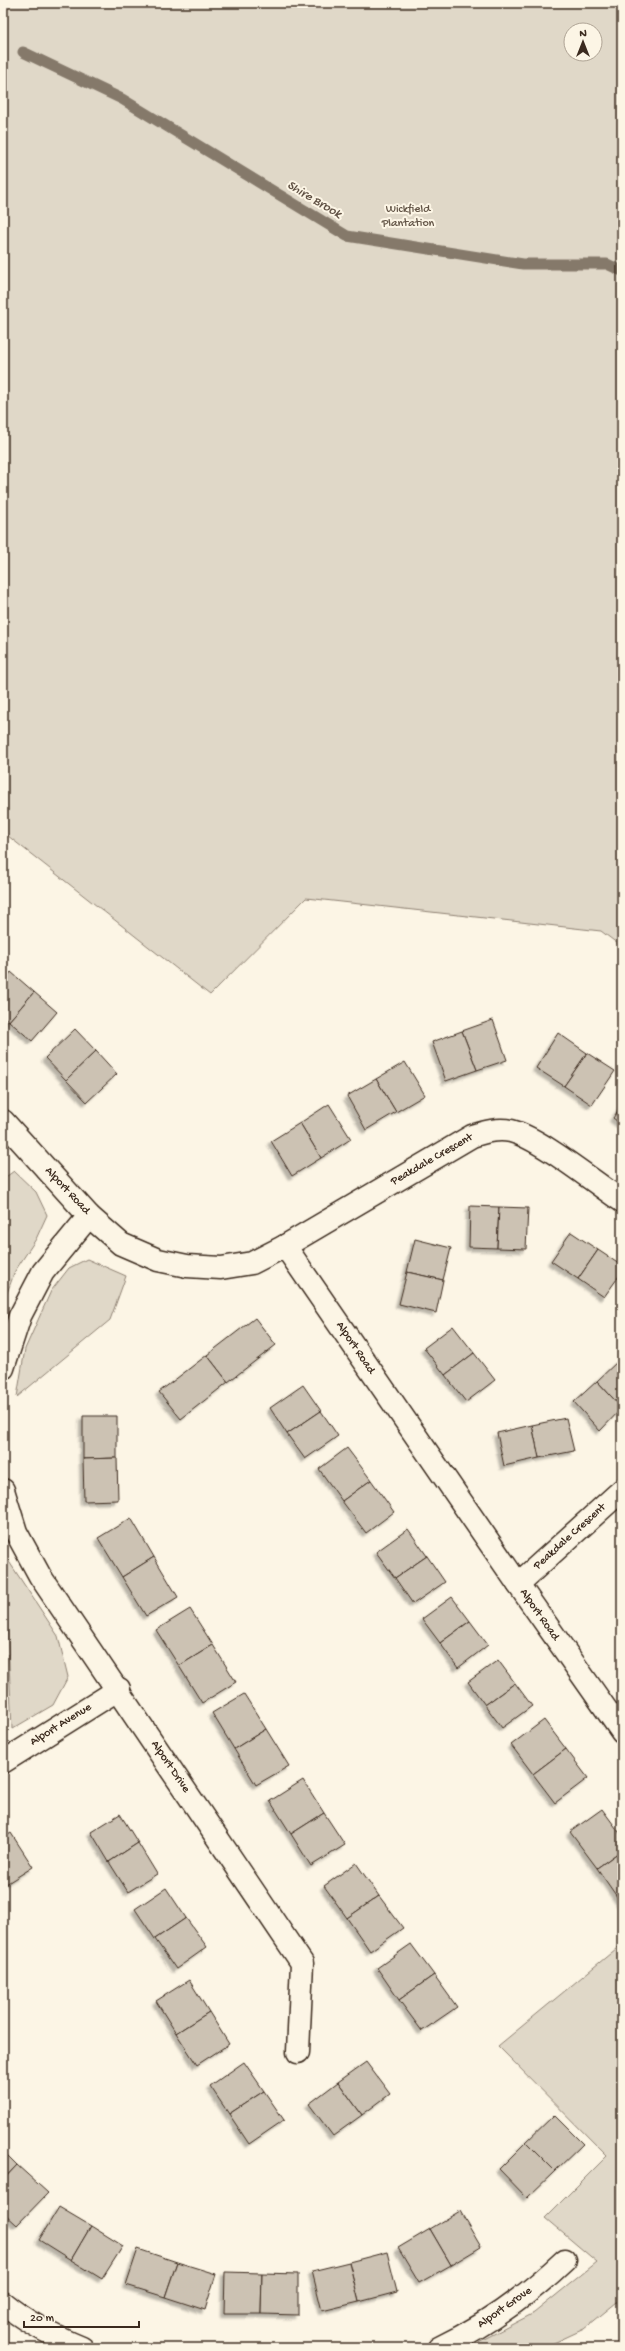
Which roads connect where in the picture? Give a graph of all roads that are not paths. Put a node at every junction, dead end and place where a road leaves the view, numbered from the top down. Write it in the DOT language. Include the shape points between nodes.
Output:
graph roads {
  1 [pos="3,1121"];
  2 [pos="622,1201"];
  3 [pos="89,1216"];
  4 [pos="286,1246"];
  5 [pos="3,1368"];
  6 [pos="3,1490"];
  7 [pos="622,1490"];
  8 [pos="518,1584"];
  9 [pos="119,1689"];
  10 [pos="622,1732"];
  11 [pos="3,1762"];
  12 [pos="298,2052"];
  13 [pos="565,2260"];
  14 [pos="3,2303"];
  15 [pos="82,2348"];
  16 [pos="439,2348"];
  1 -- 3 [label="street, Alport Road"];
  2 -- 4 [label="street, Peakdale Crescent" via="535,1142 511,1131 491,1130 472,1136"];
  3 -- 4 [label="street, Alport Road" via="121,1244 158,1260 187,1266 221,1268 252,1263"];
  3 -- 5 [label="street" via="43,1272 20,1316"];
  4 -- 8 [label="street, Alport Road"];
  6 -- 9 [label="street, Alport Drive" via="16,1532 40,1576"];
  7 -- 8 [label="street, Peakdale Crescent"];
  8 -- 10 [label="street, Alport Road"];
  9 -- 11 [label="street, Alport Avenue"];
  9 -- 12 [label="street, Alport Drive" via="302,1963"];
  13 -- 16 [label="street, Alport Grove" via="543,2281 469,2334"];
  14 -- 15 [label="street" via="52,2336"];
}
